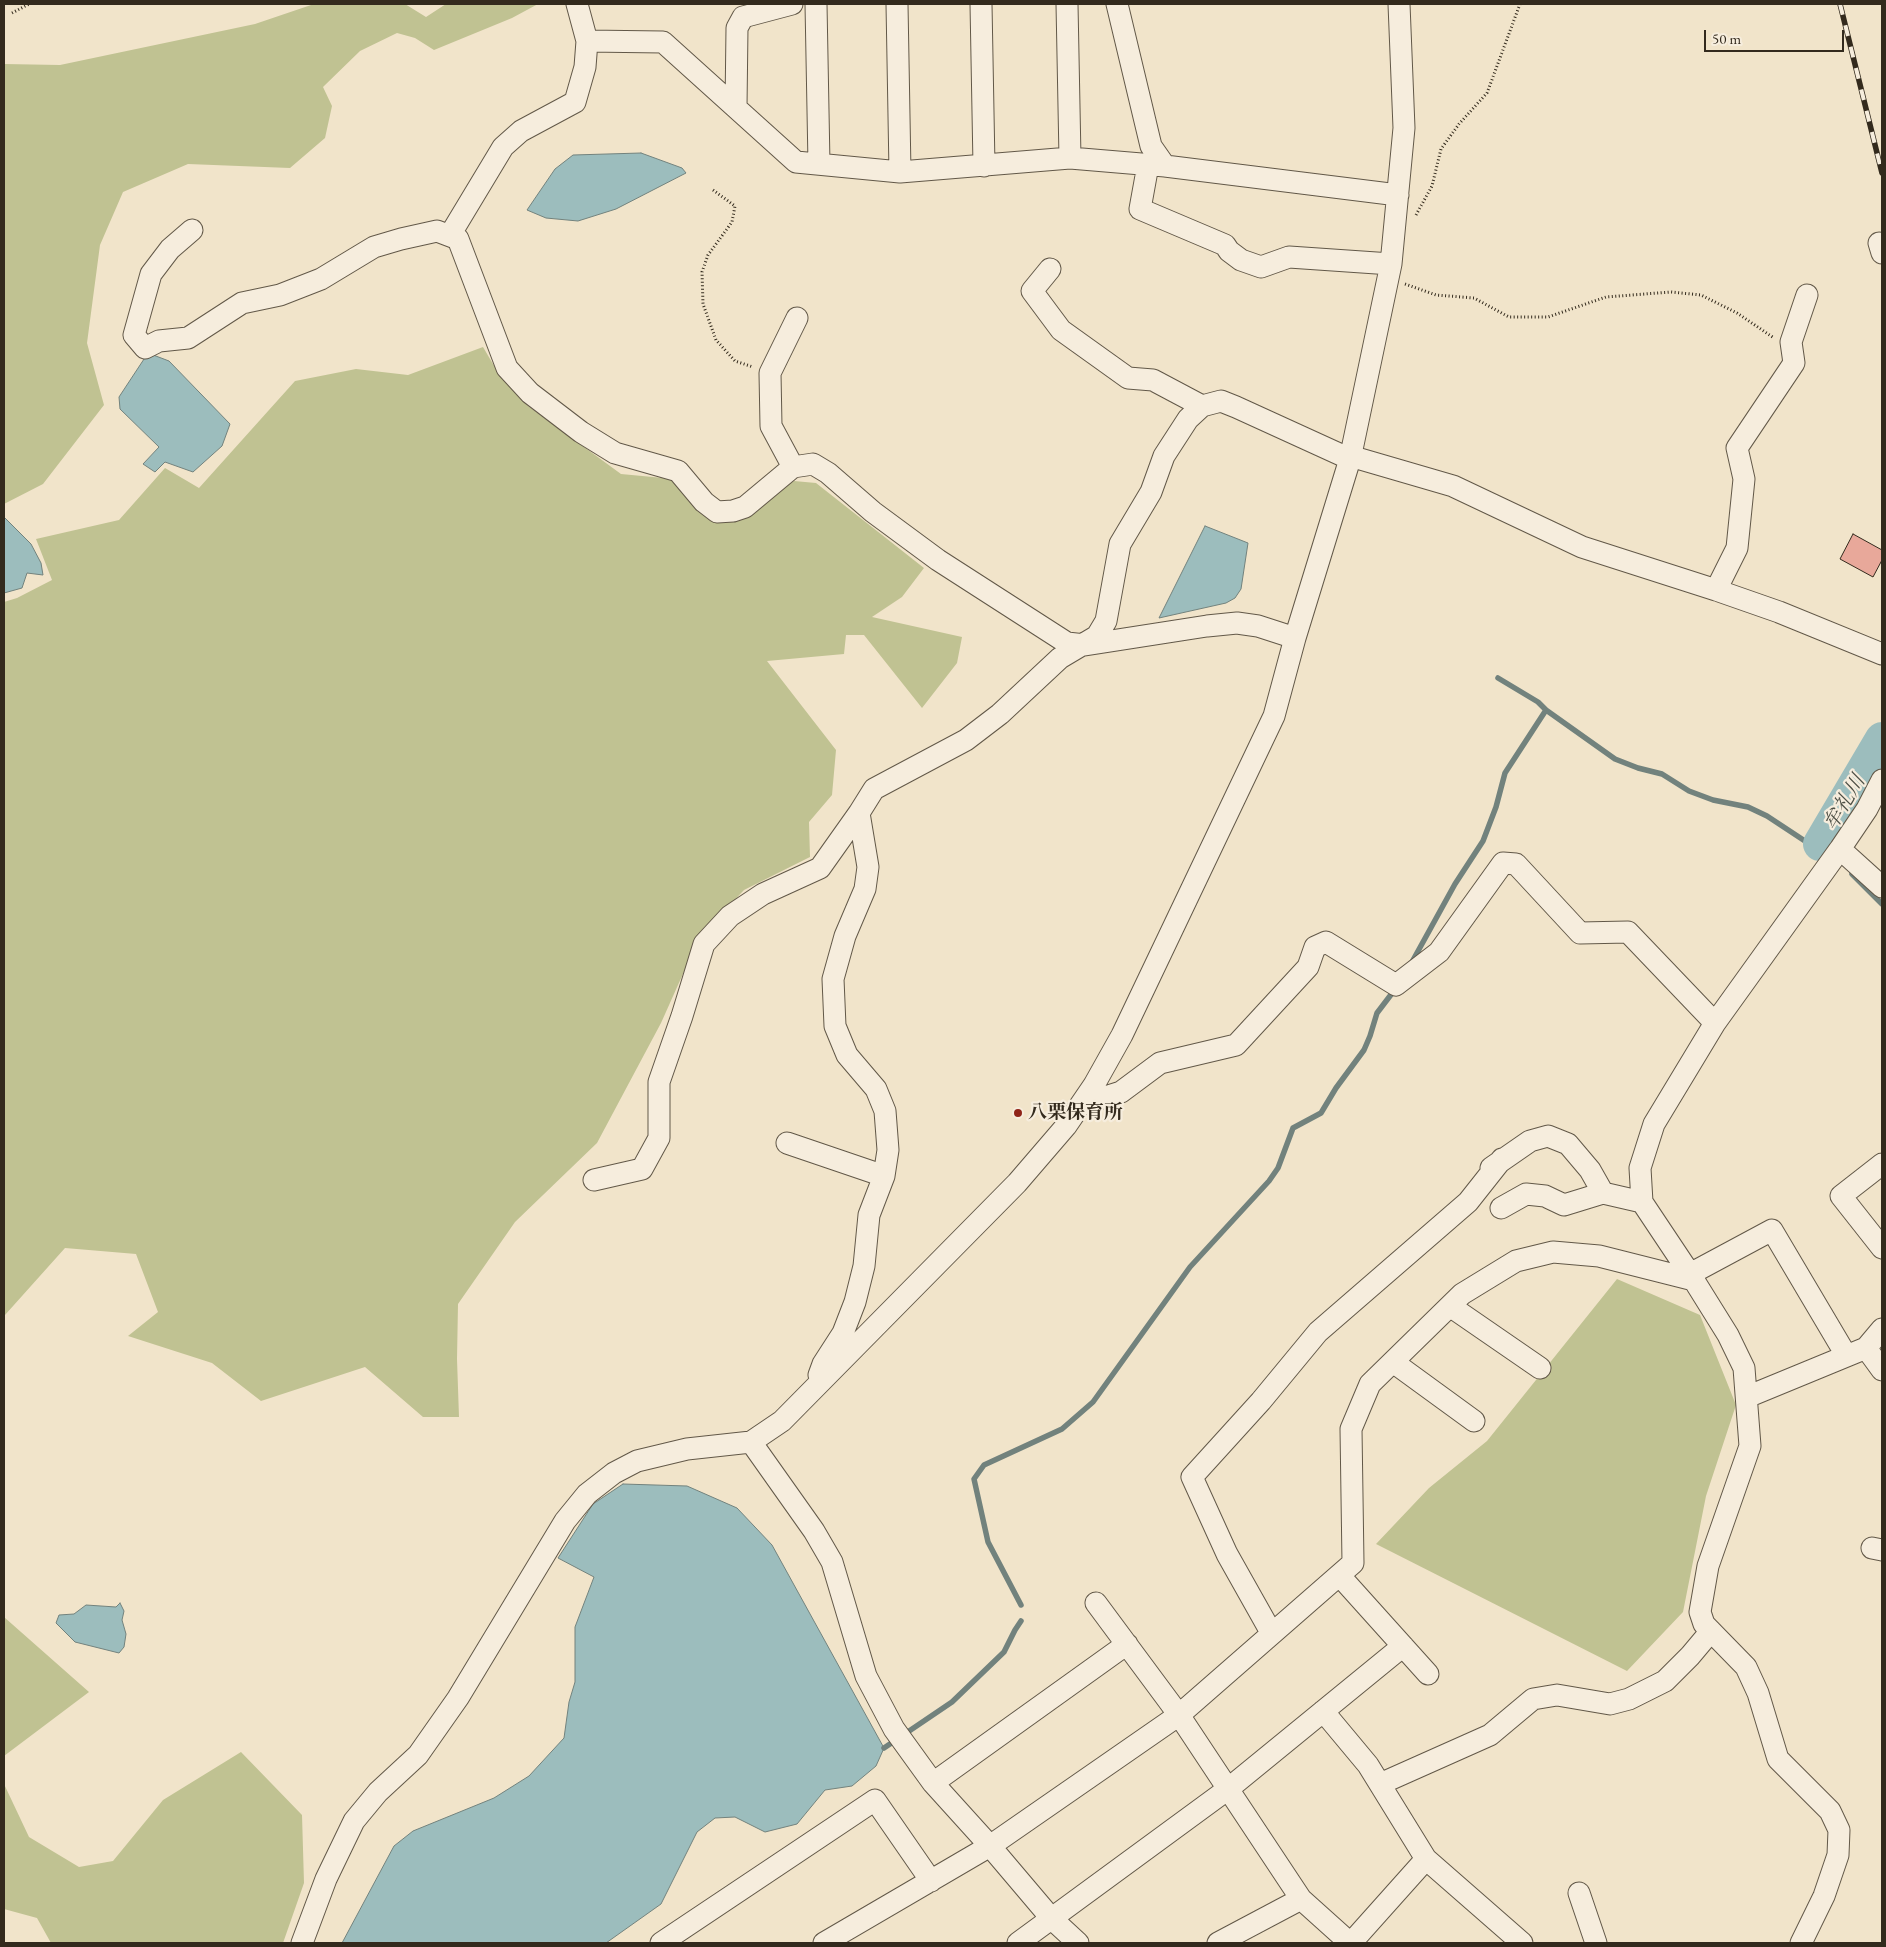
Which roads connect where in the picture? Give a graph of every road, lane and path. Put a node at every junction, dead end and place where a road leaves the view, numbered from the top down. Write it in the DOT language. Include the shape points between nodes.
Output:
graph roads {
  1 [pos="28,4"];
  2 [pos="577,4"];
  3 [pos="792,4"];
  4 [pos="816,4"];
  5 [pos="897,4"];
  6 [pos="981,4"];
  7 [pos="1067,4"];
  8 [pos="1117,4"];
  9 [pos="1400,4"];
  10 [pos="1520,4"];
  11 [pos="12,13"];
  12 [pos="587,41"];
  13 [pos="736,107"];
  14 [pos="1070,158"];
  15 [pos="819,164"];
  16 [pos="1157,165"];
  17 [pos="984,166"];
  18 [pos="900,172"];
  19 [pos="713,190"];
  20 [pos="1398,195"];
  21 [pos="192,230"];
  22 [pos="450,235"];
  23 [pos="1394,236"];
  24 [pos="1050,269"];
  25 [pos="1390,271"];
  26 [pos="1807,295"];
  27 [pos="797,318"];
  28 [pos="1791,342"];
  29 [pos="770,372"];
  30 [pos="1202,406"];
  31 [pos="1350,457"];
  32 [pos="793,466"];
  33 [pos="1716,590"];
  34 [pos="1295,638"];
  35 [pos="1085,645"];
  36 [pos="1882,654"];
  37 [pos="1882,780"];
  38 [pos="859,813"];
  39 [pos="1840,849"];
  40 [pos="1882,887"];
  41 [pos="1715,1023"];
  42 [pos="1088,1094"];
  43 [pos="787,1143"];
  44 [pos="1502,1159"];
  45 [pos="1882,1164"];
  46 [pos="884,1176"];
  47 [pos="594,1180"];
  48 [pos="1603,1193"];
  49 [pos="1642,1202"];
  50 [pos="1501,1208"];
  51 [pos="1427,1221"];
  52 [pos="1882,1248"];
  53 [pos="1692,1277"];
  54 [pos="1450,1306"];
  55 [pos="1882,1329"];
  56 [pos="1866,1348"];
  57 [pos="1846,1355"];
  58 [pos="1393,1362"];
  59 [pos="1540,1368"];
  60 [pos="1882,1370"];
  61 [pos="815,1388"];
  62 [pos="1747,1397"];
  63 [pos="1474,1421"];
  64 [pos="751,1442"];
  65 [pos="1338,1575"];
  66 [pos="1096,1602"];
  67 [pos="1711,1631"];
  68 [pos="1272,1634"];
  69 [pos="1127,1644"];
  70 [pos="1402,1646"];
  71 [pos="1428,1674"];
  72 [pos="1323,1711"];
  73 [pos="1179,1715"];
  74 [pos="933,1783"];
  75 [pos="1380,1784"];
  76 [pos="1228,1789"];
  77 [pos="990,1846"];
  78 [pos="1426,1858"];
  79 [pos="931,1881"];
  80 [pos="1579,1893"];
  81 [pos="1301,1899"];
  82 [pos="1051,1918"];
  83 [pos="673,1940"];
  84 [pos="302,1943"];
  85 [pos="824,1943"];
  86 [pos="1018,1943"];
  87 [pos="1078,1943"];
  88 [pos="1218,1943"];
  89 [pos="1350,1943"];
  90 [pos="1522,1943"];
  91 [pos="1596,1943"];
  92 [pos="1801,1943"];
  1 -- 11 [label="path"];
  2 -- 12 [label="street"];
  3 -- 13 [label="street" via="743,17 737,28"];
  4 -- 15 [label="street"];
  5 -- 18 [label="street"];
  6 -- 17 [label="street"];
  7 -- 14 [label="street"];
  8 -- 16 [label="street"];
  9 -- 20 [label="street" via="1404,128"];
  10 -- 23 [label="path" via="1487,93 1441,148 1432,186 1416,215"];
  12 -- 13 [label="street" via="663,42"];
  12 -- 22 [label="street" via="585,67 575,102 521,131 503,147"];
  13 -- 15 [label="street" via="796,162"];
  14 -- 16 [label="street"];
  14 -- 17 [label="street"];
  15 -- 18 [label="street"];
  16 -- 20 [label="street"];
  16 -- 25 [label="street" via="1140,209 1225,245 1241,260 1261,267 1289,257"];
  17 -- 18 [label="street"];
  19 -- 29 [label="path" via="735,206 732,222 708,255 702,272 703,304 716,340 735,361"];
  20 -- 23 [label="street"];
  21 -- 22 [label="street" via="170,248 151,274 134,335 145,348 159,341 188,338 242,303 280,295 321,279 374,247 437,231"];
  22 -- 32 [label="street" via="458,240 506,368 530,393 581,432 615,453 678,471 704,502 717,512 732,512 745,507"];
  23 -- 25 [label="street"];
  24 -- 30 [label="street" via="1032,291 1061,330 1128,378 1154,380"];
  25 -- 28 [label="path" via="1436,295 1474,298 1509,318 1548,317 1606,297 1671,292 1701,295 1737,313 1774,338"];
  25 -- 31 [label="street"];
  26 -- 28 [label="street"];
  27 -- 29 [label="street"];
  28 -- 33 [label="street" via="1794,364 1737,448 1744,479 1737,548"];
  29 -- 32 [label="street" via="771,426"];
  30 -- 31 [label="street" via="1221,401"];
  30 -- 35 [label="street" via="1188,419 1164,456 1151,492 1120,544 1106,621 1097,636"];
  31 -- 33 [label="street" via="1453,486 1582,547"];
  31 -- 34 [label="street"];
  32 -- 35 [label="street" via="813,464 828,473 873,512 938,560 1068,643"];
  33 -- 36 [label="street"];
  34 -- 35 [label="street" via="1237,623"];
  34 -- 42 [label="street" via="1274,716 1122,1035"];
  35 -- 38 [label="street" via="1060,658 1000,714 966,740 874,789"];
  37 -- 39 [label="street"];
  38 -- 46 [label="street" via="868,867 865,889 845,936 833,979 835,1026 847,1055 876,1089 885,1111 888,1150"];
  38 -- 47 [label="street" via="820,868 763,894 730,916 704,944 660,1082 659,1138 642,1169"];
  39 -- 40 [label="street"];
  39 -- 41 [label="street"];
  41 -- 42 [label="street" via="1628,932 1580,933 1516,864 1503,863 1439,952 1396,985 1326,942 1315,947 1308,967 1236,1045 1160,1063 1121,1092 1099,1099"];
  41 -- 49 [label="street" via="1654,1124 1640,1168"];
  42 -- 61 [label="street" via="1066,1126 1017,1182"];
  43 -- 46 [label="street"];
  44 -- 48 [label="street" via="1530,1140 1548,1136 1568,1144 1590,1170"];
  44 -- 51 [label="street"];
  44 -- 68 [label="street" via="1468,1202 1318,1332 1261,1402 1192,1477 1227,1554"];
  45 -- 52 [label="street" via="1841,1196"];
  46 -- 61 [label="street" via="869,1215 864,1266 855,1302 843,1333 823,1364"];
  48 -- 49 [label="street"];
  48 -- 50 [label="street" via="1564,1205 1545,1196 1526,1194"];
  49 -- 53 [label="street"];
  53 -- 54 [label="street" via="1599,1256 1553,1252 1516,1261 1462,1294"];
  53 -- 57 [label="street" via="1772,1230"];
  53 -- 62 [label="street" via="1744,1368"];
  54 -- 58 [label="street"];
  54 -- 59 [label="street"];
  55 -- 56 [label="street"];
  56 -- 57 [label="street"];
  56 -- 60 [label="street"];
  57 -- 62 [label="street"];
  58 -- 63 [label="street"];
  58 -- 65 [label="street" via="1370,1384 1351,1429 1353,1563"];
  61 -- 64 [label="street" via="782,1422"];
  62 -- 67 [label="street" via="1750,1446 1708,1566 1700,1612 1704,1624"];
  64 -- 74 [label="street" via="832,1562 866,1676 894,1729"];
  64 -- 84 [label="street" via="687,1450 637,1461 614,1473 587,1494 565,1521 458,1698 423,1748 354,1821 326,1879"];
  65 -- 68 [label="street"];
  65 -- 70 [label="street"];
  66 -- 69 [label="street"];
  67 -- 75 [label="street" via="1665,1681 1629,1699 1610,1704 1557,1695 1534,1700 1490,1736"];
  67 -- 92 [label="street" via="1746,1667 1758,1693 1778,1759 1830,1811 1839,1830 1838,1855 1824,1896"];
  68 -- 73 [label="street"];
  69 -- 73 [label="street"];
  69 -- 74 [label="street"];
  70 -- 71 [label="street"];
  70 -- 72 [label="street"];
  72 -- 75 [label="street"];
  72 -- 76 [label="street"];
  73 -- 76 [label="street"];
  73 -- 77 [label="street"];
  74 -- 77 [label="street"];
  75 -- 78 [label="street"];
  76 -- 81 [label="street"];
  76 -- 82 [label="street"];
  77 -- 79 [label="street"];
  77 -- 82 [label="street"];
  78 -- 89 [label="street"];
  78 -- 90 [label="street"];
  79 -- 83 [label="street" via="874,1800"];
  79 -- 85 [label="street"];
  80 -- 91 [label="street"];
  81 -- 88 [label="street"];
  81 -- 89 [label="street"];
  82 -- 86 [label="street"];
  82 -- 87 [label="street"];
}
